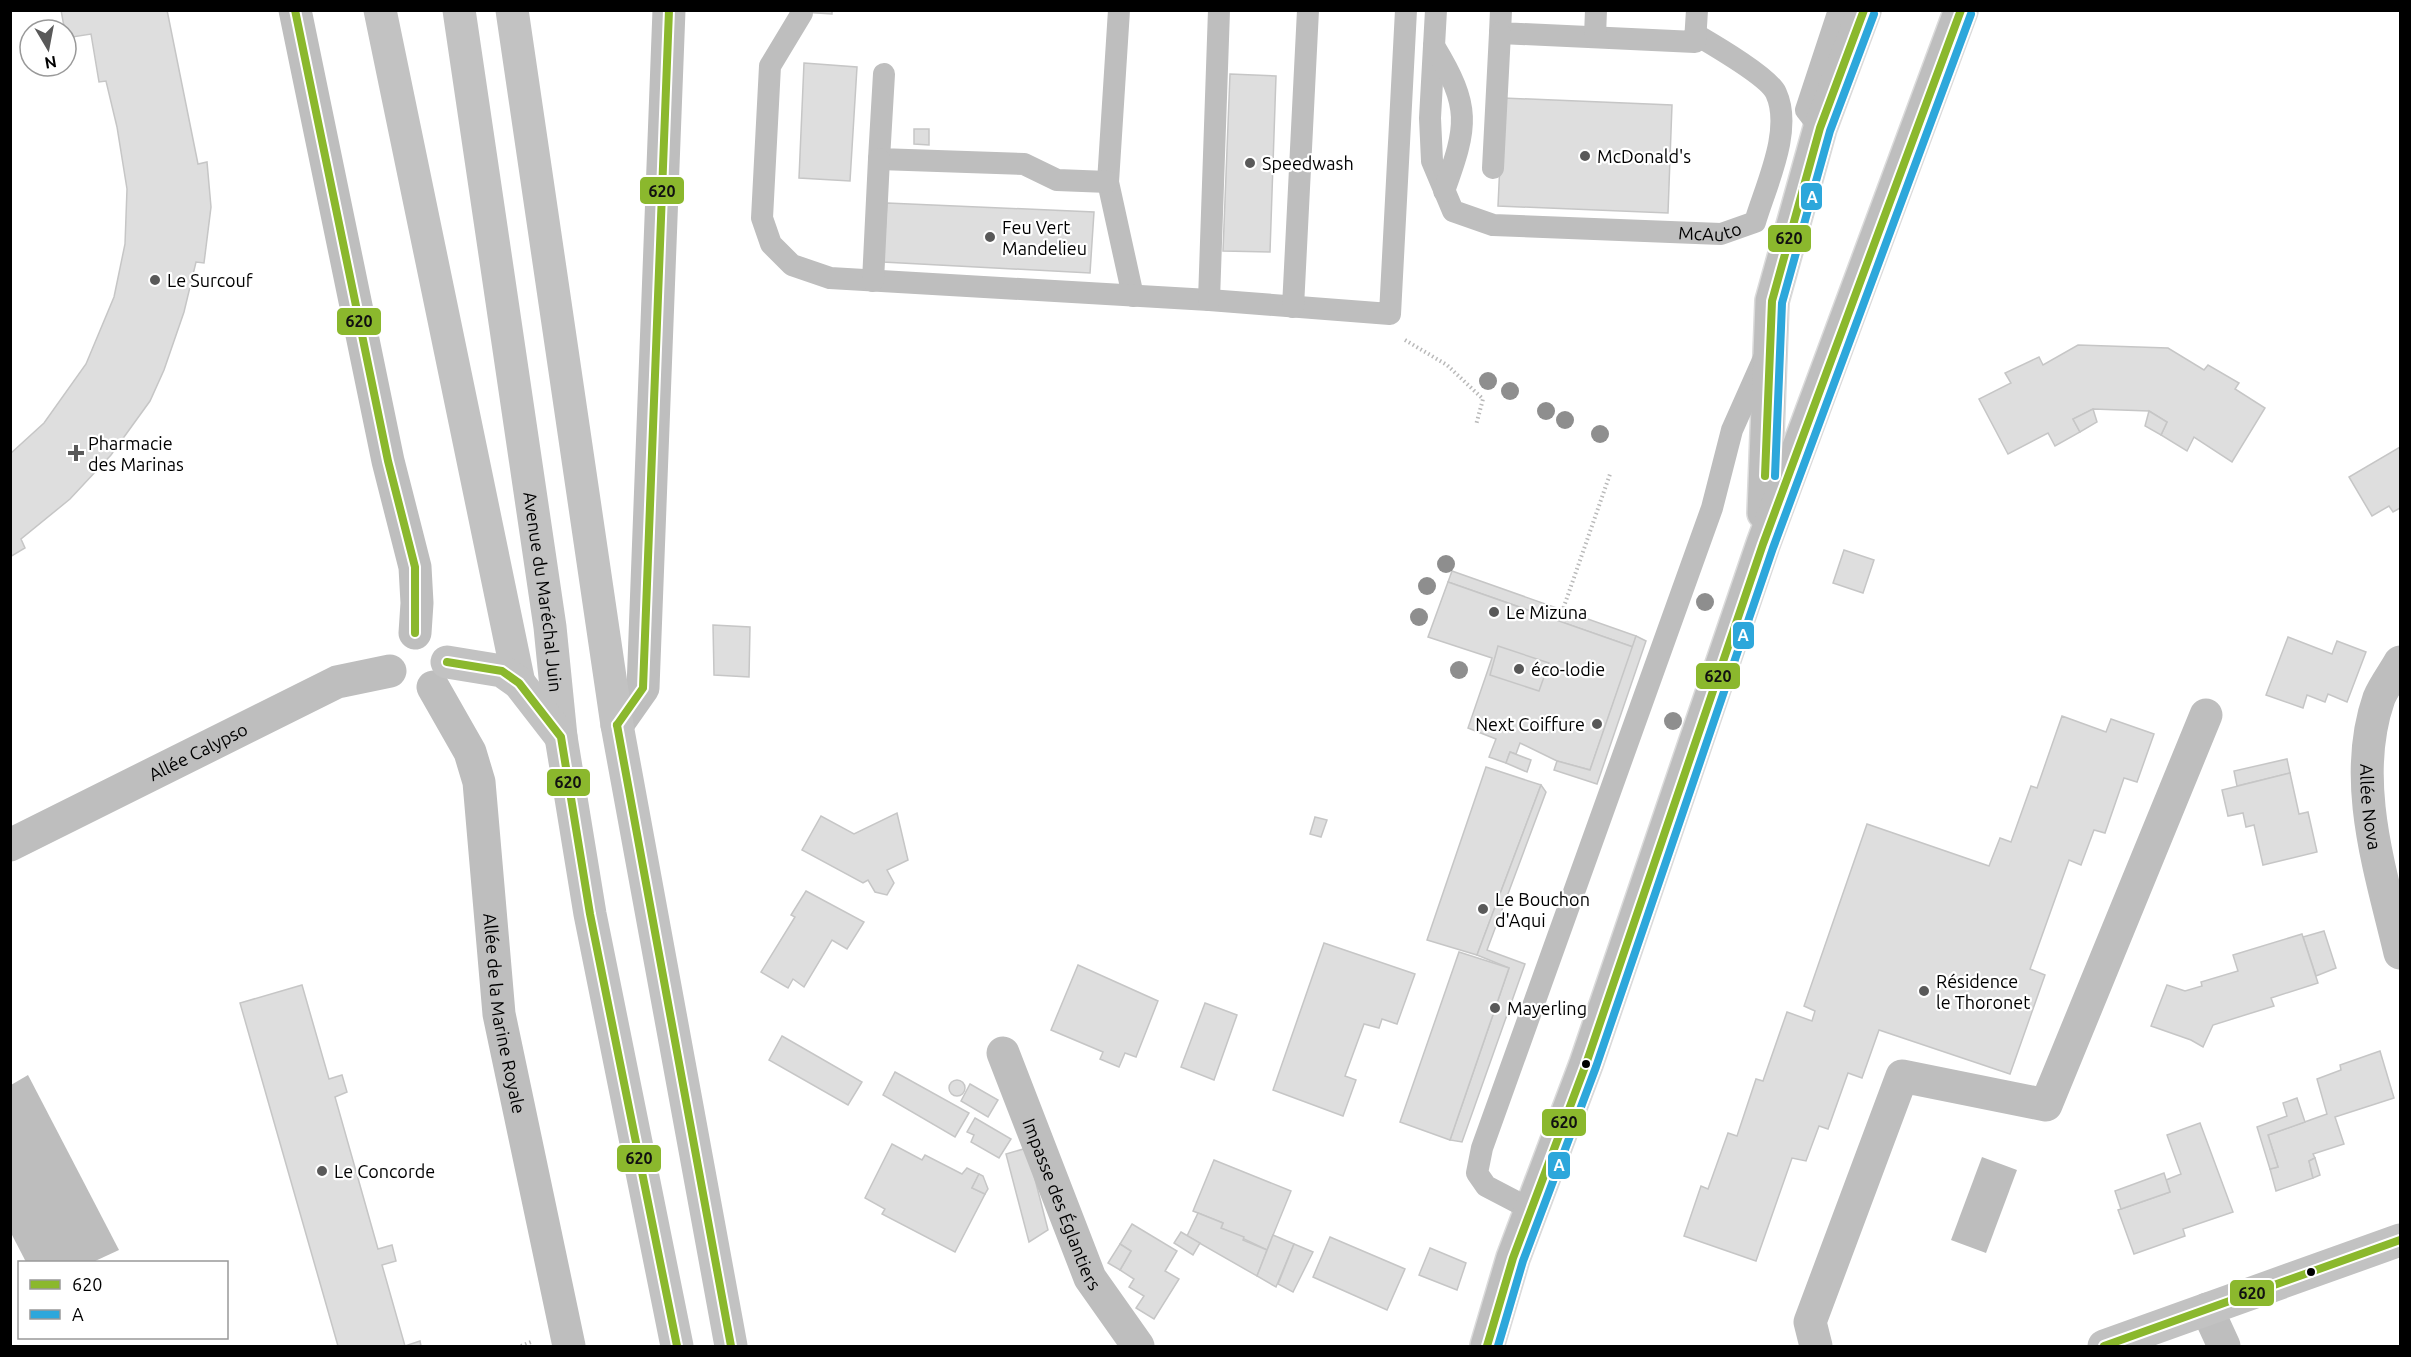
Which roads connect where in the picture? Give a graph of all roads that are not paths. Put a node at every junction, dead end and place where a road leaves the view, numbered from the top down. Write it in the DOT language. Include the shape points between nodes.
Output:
graph roads {
  1 [pos="295,10"];
  2 [pos="380,10"];
  3 [pos="459,10"];
  4 [pos="512,10"];
  5 [pos="669,10"];
  6 [pos="1119,10"];
  7 [pos="1219,10"];
  8 [pos="1308,10"];
  9 [pos="1406,10"];
  10 [pos="1436,10"];
  11 [pos="1596,10"];
  12 [pos="1696,10"];
  13 [pos="1839,10"];
  14 [pos="1864,10"];
  15 [pos="1961,10"];
  16 [pos="802,13"];
  17 [pos="1500,22"];
  18 [pos="1695,34"];
  19 [pos="1595,36"];
  20 [pos="1434,46"];
  21 [pos="884,74"];
  22 [pos="1820,128"];
  23 [pos="879,159"];
  24 [pos="1493,168"];
  25 [pos="1108,182"];
  26 [pos="1444,191"];
  27 [pos="873,280"];
  28 [pos="1132,296"];
  29 [pos="1209,300"];
  30 [pos="1293,307"];
  31 [pos="1771,343"];
  32 [pos="1763,544"];
  33 [pos="415,633"];
  34 [pos="2400,662"];
  35 [pos="390,671"];
  36 [pos="440,675"];
  37 [pos="519,683"];
  38 [pos="2206,716"];
  39 [pos="617,725"];
  40 [pos="561,737"];
  41 [pos="10,845"];
  42 [pos="2400,953"];
  43 [pos="1003,1053"];
  44 [pos="1532,1210"];
  45 [pos="2400,1240"];
  46 [pos="2207,1309"];
  47 [pos="569,1347"];
  48 [pos="677,1347"];
  49 [pos="731,1347"];
  50 [pos="1138,1347"];
  51 [pos="1487,1347"];
  52 [pos="1816,1347"];
  53 [pos="2104,1347"];
  54 [pos="2224,1347"];
  1 -- 33 [label="street" via="388,461 415,567"];
  2 -- 37 [label="main road"];
  3 -- 40 [label="main road, Avenue du Maréchal Juin" via="549,615"];
  4 -- 39 [label="main road"];
  5 -- 39 [label="street" via="644,688"];
  6 -- 25 [label="lane"];
  7 -- 29 [label="lane"];
  8 -- 30 [label="lane"];
  9 -- 30 [label="lane" via="1390,314"];
  10 -- 20 [label="lane, McAuto"];
  11 -- 19 [label="lane"];
  12 -- 18 [label="lane"];
  13 -- 22 [label="lane" via="1806,110"];
  14 -- 22 [label="street"];
  15 -- 32 [label="street"];
  16 -- 27 [label="lane" via="770,66 762,218 771,244 792,265 830,278"];
  17 -- 19 [label="lane"];
  17 -- 24 [label="lane"];
  18 -- 19 [label="lane" via="1695,42"];
  18 -- 26 [label="lane, McAuto" via="1737,59 1776,92 1784,127 1755,222 1722,234 1493,225 1453,211"];
  20 -- 26 [label="lane, McAuto" via="1432,161"];
  20 -- 26 [label="lane" via="1454,79 1464,117 1459,150"];
  21 -- 23 [label="lane"];
  22 -- 31 [label="street" via="1772,301"];
  23 -- 25 [label="lane" via="1024,164 1056,180"];
  23 -- 27 [label="lane"];
  25 -- 28 [label="lane"];
  27 -- 28 [label="lane"];
  28 -- 29 [label="lane"];
  29 -- 30 [label="lane"];
  31 -- 32 [label="street"];
  31 -- 44 [label="lane" via="1732,430 1701,538 1482,1148 1477,1173 1486,1186"];
  32 -- 44 [label="street" via="1586,1065"];
  33 -- 35 [label="street" via="393,647"];
  33 -- 36 [label="street" via="441,644"];
  34 -- 42 [label="street, Allée Nova" via="2379,697 2368,748 2370,830"];
  35 -- 36 [label="street" via="408,689 425,690"];
  35 -- 41 [label="street, Allée Calypso" via="337,682"];
  36 -- 37 [label="main road" via="502,671"];
  36 -- 47 [label="street, Allée de la Marine Royale" via="479,782 499,1014"];
  37 -- 40 [label="main road"];
  38 -- 52 [label="street" via="2046,1105 1902,1076 1810,1322"];
  39 -- 49 [label="main road"];
  40 -- 48 [label="main road, Avenue du Maréchal Juin" via="590,914"];
  43 -- 50 [label="street, Impasse des Églantiers" via="1090,1278"];
  44 -- 51 [label="street" via="1513,1258"];
  45 -- 46 [label="main road"];
  46 -- 53 [label="main road"];
  46 -- 54 [label="street"];
}
